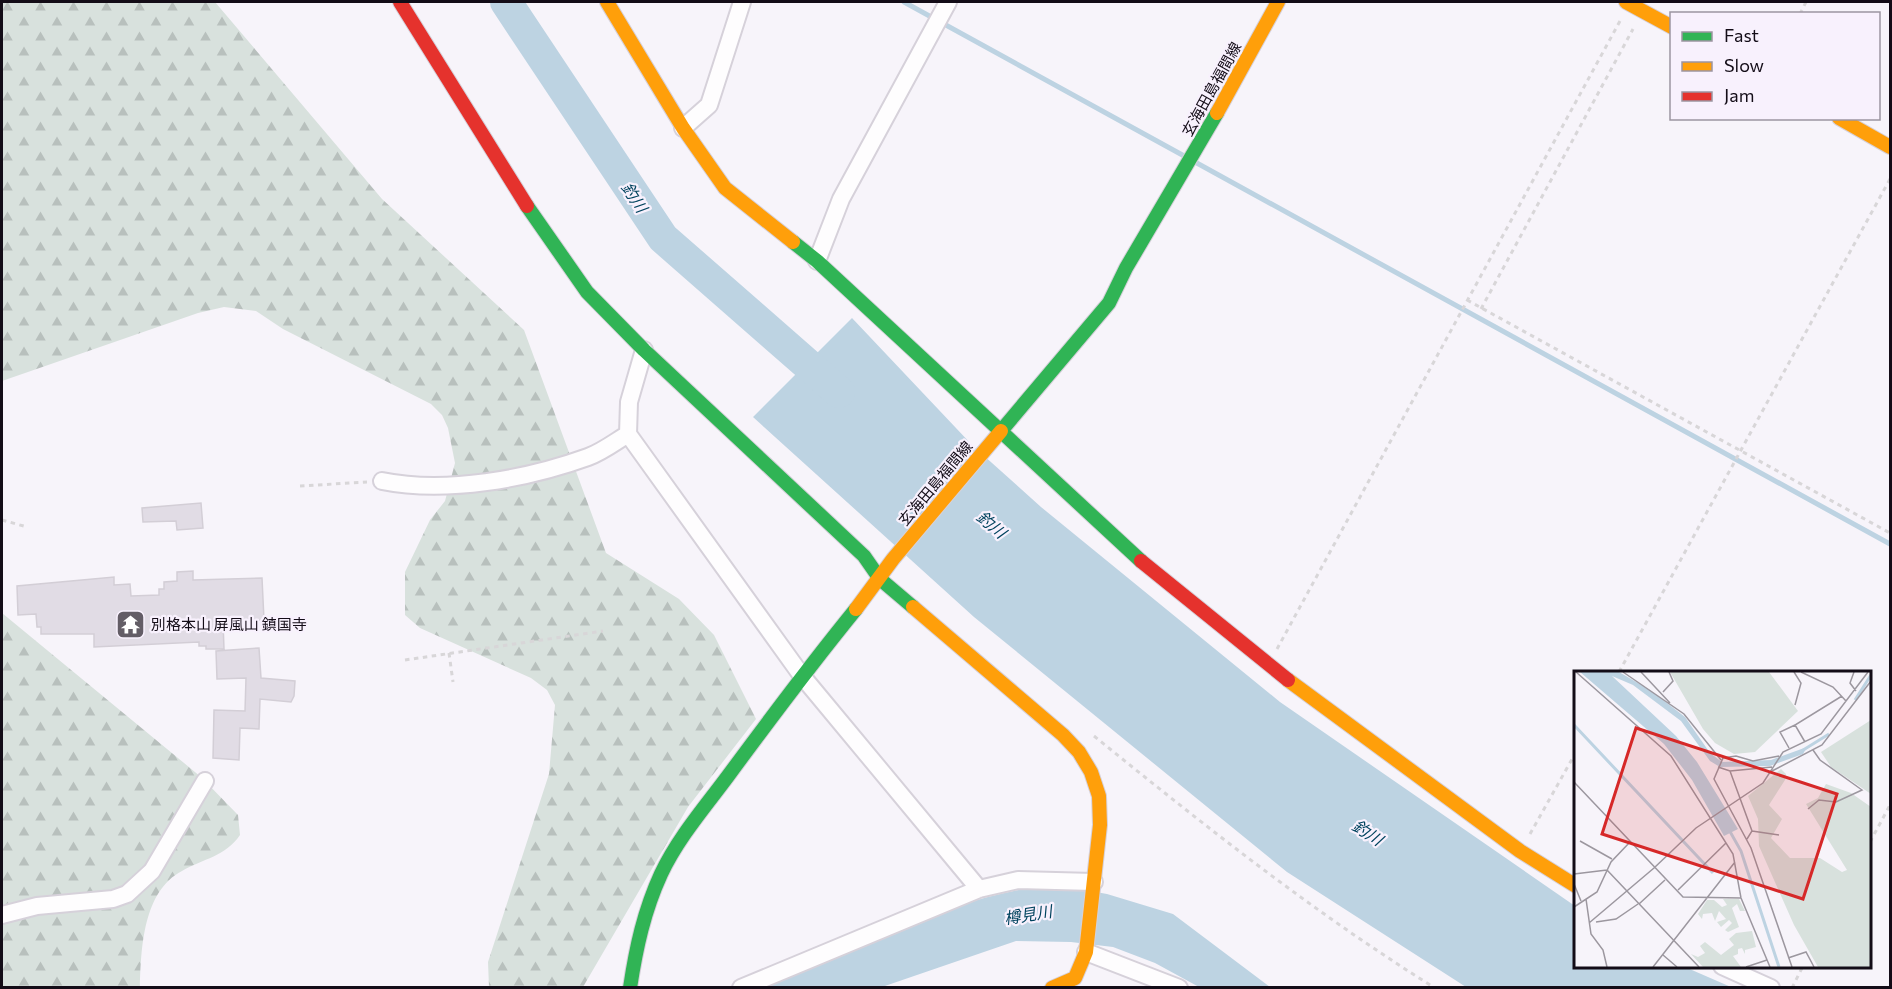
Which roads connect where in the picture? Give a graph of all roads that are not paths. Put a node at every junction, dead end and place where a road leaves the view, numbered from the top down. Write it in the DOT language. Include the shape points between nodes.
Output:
graph roads {
  1 [pos="399,2"];
  2 [pos="607,2"];
  3 [pos="742,2"];
  4 [pos="948,2"];
  5 [pos="1278,2"];
  6 [pos="1632,4"];
  7 [pos="1670,26"];
  8 [pos="1843,120"];
  9 [pos="683,128"];
  10 [pos="1890,147"];
  11 [pos="817,261"];
  12 [pos="644,350"];
  13 [pos="999,430"];
  14 [pos="628,434"];
  15 [pos="382,481"];
  16 [pos="880,579"];
  17 [pos="802,676"];
  18 [pos="206,781"];
  19 [pos="1574,885"];
  20 [pos="1093,888"];
  21 [pos="979,889"];
  22 [pos="2,915"];
  23 [pos="1086,952"];
  24 [pos="1727,968"];
  25 [pos="1076,983"];
  26 [pos="626,987"];
  27 [pos="741,987"];
  28 [pos="1052,987"];
  29 [pos="1179,987"];
  30 [pos="1771,987"];
  1 -- 12 [label="street" via="559,254 587,292"];
  2 -- 9 [label="street"];
  3 -- 9 [label="street" via="709,105"];
  4 -- 11 [label="street" via="841,199"];
  5 -- 13 [label="street, 玄海田島福間線" via="1109,303"];
  6 -- 7 [label="street"];
  8 -- 10 [label="street"];
  9 -- 11 [label="street" via="725,188"];
  11 -- 13 [label="street"];
  12 -- 14 [label="street" via="629,402"];
  12 -- 16 [label="street" via="864,556"];
  13 -- 16 [label="street, 玄海田島福間線"];
  13 -- 19 [label="street" via="1152,571 1268,666 1520,851"];
  14 -- 15 [label="street" via="589,457 485,483 410,487"];
  14 -- 17 [label="street"];
  16 -- 17 [label="street, 玄海田島福間線"];
  16 -- 20 [label="street" via="1079,752 1099,796"];
  17 -- 21 [label="street"];
  17 -- 26 [label="street, 玄海田島福間線" via="713,794 662,872 645,913"];
  18 -- 22 [label="street" via="152,871 127,894 113,899 37,906"];
  20 -- 21 [label="street" via="1018,880"];
  20 -- 23 [label="street"];
  21 -- 27 [label="street"];
  23 -- 25 [label="street"];
  23 -- 29 [label="street"];
  24 -- 30 [label="street"];
  25 -- 28 [label="street"];
}
